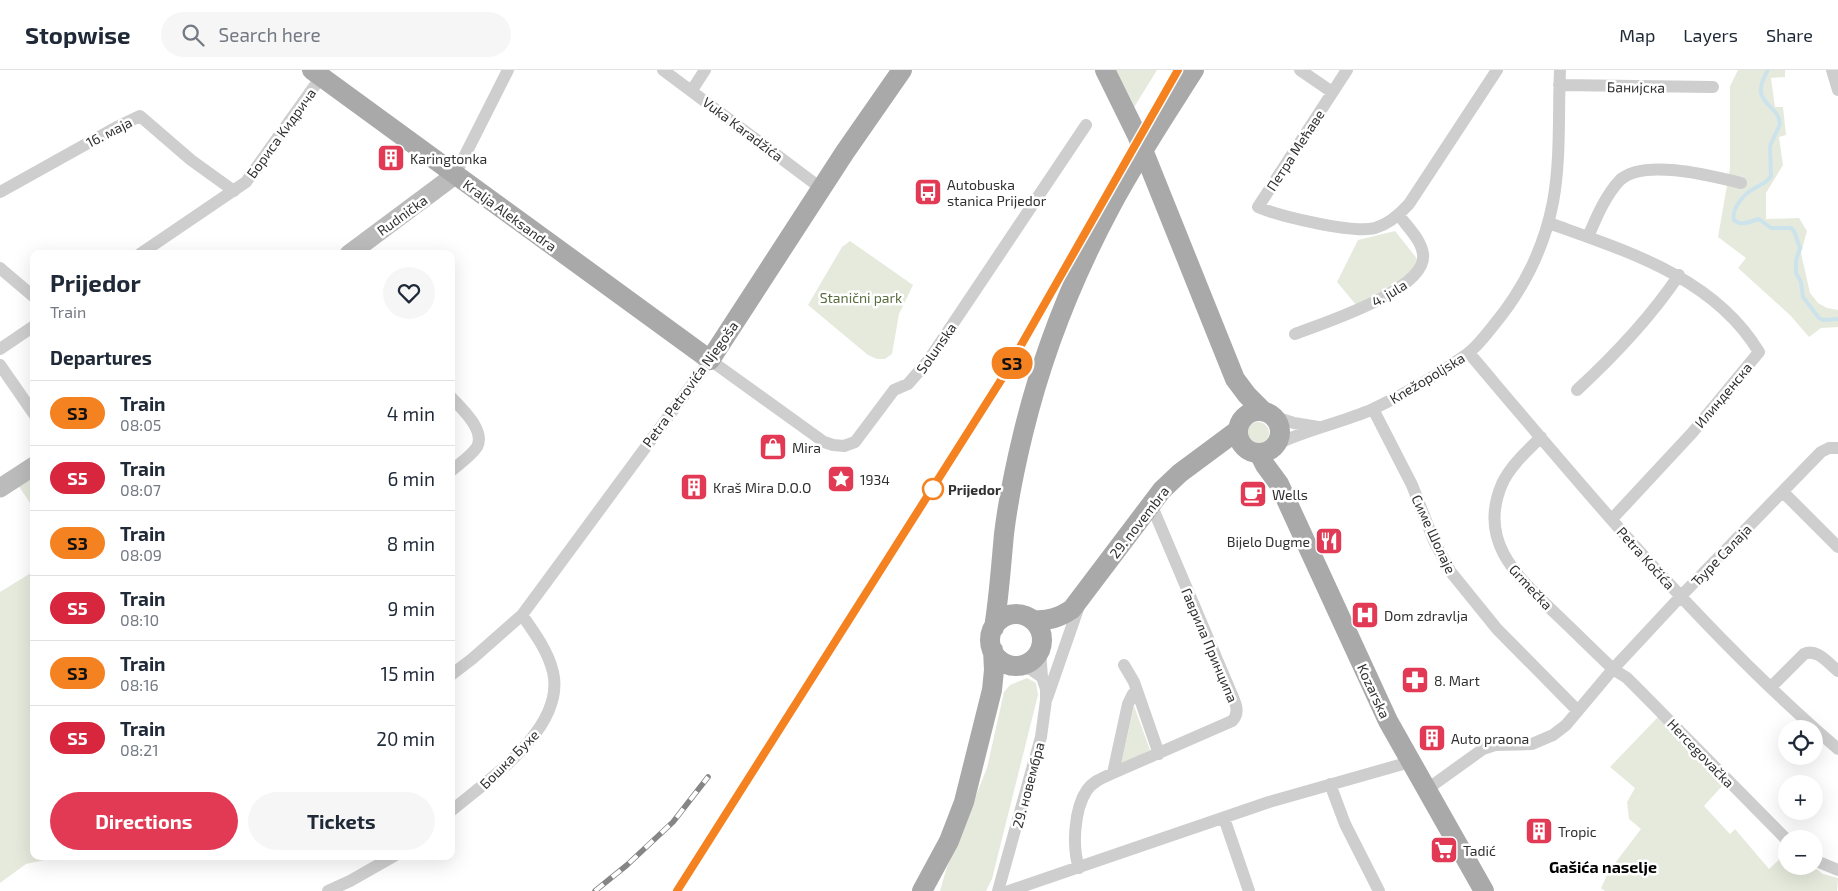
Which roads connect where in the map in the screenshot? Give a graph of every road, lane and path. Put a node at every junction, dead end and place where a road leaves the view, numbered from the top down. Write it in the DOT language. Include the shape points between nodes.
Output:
graph roads {
  1 [pos="508,70"];
  2 [pos="663,70"];
  3 [pos="705,70"];
  4 [pos="902,70"];
  5 [pos="1105,70"];
  6 [pos="1194,70"];
  7 [pos="1300,70"];
  8 [pos="1347,70"];
  9 [pos="1497,70"];
  10 [pos="1560,70"];
  11 [pos="317,74"];
  12 [pos="1559,86"];
  13 [pos="1713,87"];
  14 [pos="692,90"];
  15 [pos="1332,92"];
  16 [pos="1086,125"];
  17 [pos="455,175"];
  18 [pos="1741,183"];
  19 [pos="822,189"];
  20 [pos="234,191"];
  21 [pos="0,192"];
  22 [pos="1399,215"];
  23 [pos="1549,223"];
  24 [pos="1588,237"];
  25 [pos="146,250"];
  26 [pos="354,250"];
  27 [pos="0,268"];
  28 [pos="1679,275"];
  29 [pos="30,294"];
  30 [pos="30,329"];
  31 [pos="1295,334"];
  32 [pos="0,349"];
  33 [pos="1469,353"];
  34 [pos="710,360"];
  35 [pos="0,364"];
  36 [pos="1235,378"];
  37 [pos="1577,390"];
  38 [pos="455,402"];
  39 [pos="30,408"];
  40 [pos="1373,409"];
  41 [pos="1269,414"];
  42 [pos="1238,426"];
  43 [pos="1321,427"];
  44 [pos="1541,437"];
  45 [pos="1834,448"];
  46 [pos="1265,449"];
  47 [pos="1205,456"];
  48 [pos="455,468"];
  49 [pos="30,469"];
  50 [pos="0,488"];
  51 [pos="1782,492"];
  52 [pos="1151,504"];
  53 [pos="1612,519"];
  54 [pos="1838,548"];
  55 [pos="1000,585"];
  56 [pos="1682,596"];
  57 [pos="1082,598"];
  58 [pos="522,615"];
  59 [pos="1062,616"];
  60 [pos="1025,617"];
  61 [pos="994,628"];
  62 [pos="1041,647"];
  63 [pos="993,650"];
  64 [pos="1124,665"];
  65 [pos="1016,666"];
  66 [pos="1614,669"];
  67 [pos="1838,671"];
  68 [pos="455,672"];
  69 [pos="1042,677"];
  70 [pos="1771,687"];
  71 [pos="992,690"];
  72 [pos="1137,691"];
  73 [pos="1046,700"];
  74 [pos="1578,711"];
  75 [pos="1838,749"];
  76 [pos="1159,754"];
  77 [pos="1410,762"];
  78 [pos="1113,773"];
  79 [pos="1330,784"];
  80 [pos="1426,790"];
  81 [pos="455,808"];
  82 [pos="1224,818"];
  83 [pos="1778,831"];
  84 [pos="387,860"];
  85 [pos="1823,864"];
  86 [pos="1079,868"];
  87 [pos="1838,870"];
  88 [pos="1016,890"];
  89 [pos="328,891"];
  90 [pos="922,891"];
  91 [pos="998,891"];
  92 [pos="1249,891"];
  93 [pos="1379,891"];
  94 [pos="1484,891"];
  1 -- 17 [label="street"];
  2 -- 14 [label="street, Vuka Karadžića"];
  3 -- 14 [label="street"];
  4 -- 19 [label="main road, Petra Petrovića Njegoša"];
  5 -- 36 [label="main road" via="1137,135"];
  6 -- 55 [label="main road" via="1112,205 1064,308 1023,433 1004,533"];
  7 -- 15 [label="street"];
  8 -- 15 [label="street, Петра Мећаве"];
  9 -- 22 [label="street"];
  10 -- 12 [label="street, Knežopoljska"];
  11 -- 17 [label="main road, Kralja Aleksandra"];
  11 -- 20 [label="street, Бориса Kидрича" via="255,170"];
  12 -- 13 [label="street, Банијска"];
  12 -- 23 [label="street, Knežopoljska" via="1557,162"];
  14 -- 19 [label="street, Vuka Karadžića"];
  15 -- 22 [label="street, Петра Мећаве" via="1258,207 1273,214 1347,229 1375,228"];
  16 -- 34 [label="street, Solunska" via="928,361 908,384 894,390 855,442 844,446 824,442"];
  17 -- 26 [label="street, Rudnička"];
  17 -- 34 [label="main road, Kralja Aleksandra"];
  18 -- 24 [label="street" via="1663,169 1634,173 1621,179 1612,191"];
  19 -- 34 [label="main road, Petra Petrovića Njegoša"];
  20 -- 21 [label="street, 16. маја" via="191,160 140,116"];
  20 -- 25 [label="street, Бориса Kидрича"];
  22 -- 31 [label="street, 4. jula" via="1421,246 1423,261 1414,277 1384,297"];
  23 -- 24 [label="street, Илинденска"];
  23 -- 33 [label="street, Knežopoljska" via="1537,258 1522,286 1507,310"];
  24 -- 28 [label="street, Илинденска"];
  27 -- 29 [label="street"];
  28 -- 37 [label="street" via="1612,358"];
  28 -- 53 [label="street, Илинденска" via="1729,312 1759,352 1692,433"];
  30 -- 32 [label="street"];
  33 -- 40 [label="street, Knežopoljska" via="1418,386"];
  33 -- 44 [label="street, Petra Kočića"];
  34 -- 58 [label="street, Petra Petrovića Njegoša"];
  35 -- 39 [label="street"];
  36 -- 41 [label="main road" via="1247,395"];
  36 -- 42 [label="main road"];
  38 -- 48 [label="street" via="475,426 479,438 474,451"];
  40 -- 43 [label="street, Knežopoljska"];
  40 -- 74 [label="street, Симе Шолаје" via="1412,485 1434,541 1450,571 1497,628"];
  41 -- 42 [label="main road" via="1249,413"];
  41 -- 43 [label="street" via="1294,424"];
  41 -- 46 [label="main road" via="1280,430"];
  42 -- 46 [label="main road" via="1241,444"];
  42 -- 47 [label="main road, 29. novembra"];
  43 -- 46 [label="street, Knežopoljska"];
  44 -- 53 [label="street, Petra Kočića"];
  44 -- 66 [label="street, Grmečka" via="1515,464 1502,484 1495,518 1501,552 1527,586"];
  45 -- 51 [label="street, Ђуре Салаја" via="1821,452"];
  46 -- 47 [label="main road, 29. novembra"];
  46 -- 77 [label="main road, Kozarska" via="1388,721"];
  47 -- 52 [label="main road, 29. novembra" via="1180,473"];
  49 -- 50 [label="street"];
  51 -- 54 [label="street"];
  51 -- 56 [label="street, Ђуре Салаја"];
  52 -- 57 [label="main road, 29. novembra"];
  52 -- 76 [label="street, Гаврила Принципа" via="1236,706 1232,721"];
  53 -- 56 [label="street, Petra Kočića"];
  55 -- 60 [label="main road" via="1008,603"];
  55 -- 61 [label="main road"];
  56 -- 66 [label="street, Ђуре Салаја"];
  56 -- 70 [label="street, Petra Kočića"];
  57 -- 59 [label="main road, 29. novembra"];
  57 -- 73 [label="street, 29. novembra"];
  58 -- 68 [label="street, Petra Petrovića Njegoša"];
  58 -- 81 [label="street, Бошка Бухе" via="542,647 553,673 554,697 549,712 526,745"];
  59 -- 60 [label="main road" via="1046,621"];
  59 -- 62 [label="main road, 29. novembra"];
  60 -- 61 [label="main road" via="1008,616"];
  60 -- 62 [label="main road" via="1042,634"];
  61 -- 63 [label="main road" via="990,642"];
  62 -- 65 [label="main road" via="1035,658"];
  62 -- 69 [label="street"];
  63 -- 65 [label="main road" via="1004,663"];
  63 -- 71 [label="main road"];
  64 -- 72 [label="street"];
  65 -- 69 [label="street" via="1032,670"];
  65 -- 71 [label="main road"];
  66 -- 74 [label="street, Ђуре Салаја"];
  66 -- 83 [label="street, Hercegovačka" via="1640,690"];
  67 -- 70 [label="street" via="1815,652 1809,652"];
  69 -- 73 [label="street, 29. новембра"];
  70 -- 75 [label="street, Petra Kočića"];
  71 -- 90 [label="main road" via="964,802 949,841"];
  72 -- 76 [label="street"];
  72 -- 78 [label="street" via="1128,704"];
  73 -- 91 [label="street, 29. новембра" via="1041,737"];
  74 -- 80 [label="street, Ђуре Салаја" via="1566,725 1545,739 1532,744 1495,745 1483,749"];
  76 -- 78 [label="street, Гаврила Принципа"];
  77 -- 79 [label="street"];
  77 -- 80 [label="main road, Kozarska"];
  78 -- 86 [label="street, Гаврила Принципа" via="1095,781 1083,798 1075,831 1074,850"];
  79 -- 82 [label="street"];
  79 -- 93 [label="street" via="1345,824"];
  80 -- 94 [label="main road, Kozarska"];
  82 -- 86 [label="street"];
  82 -- 92 [label="street"];
  84 -- 89 [label="street"];
  85 -- 87 [label="street"];
  86 -- 88 [label="street"];
}
